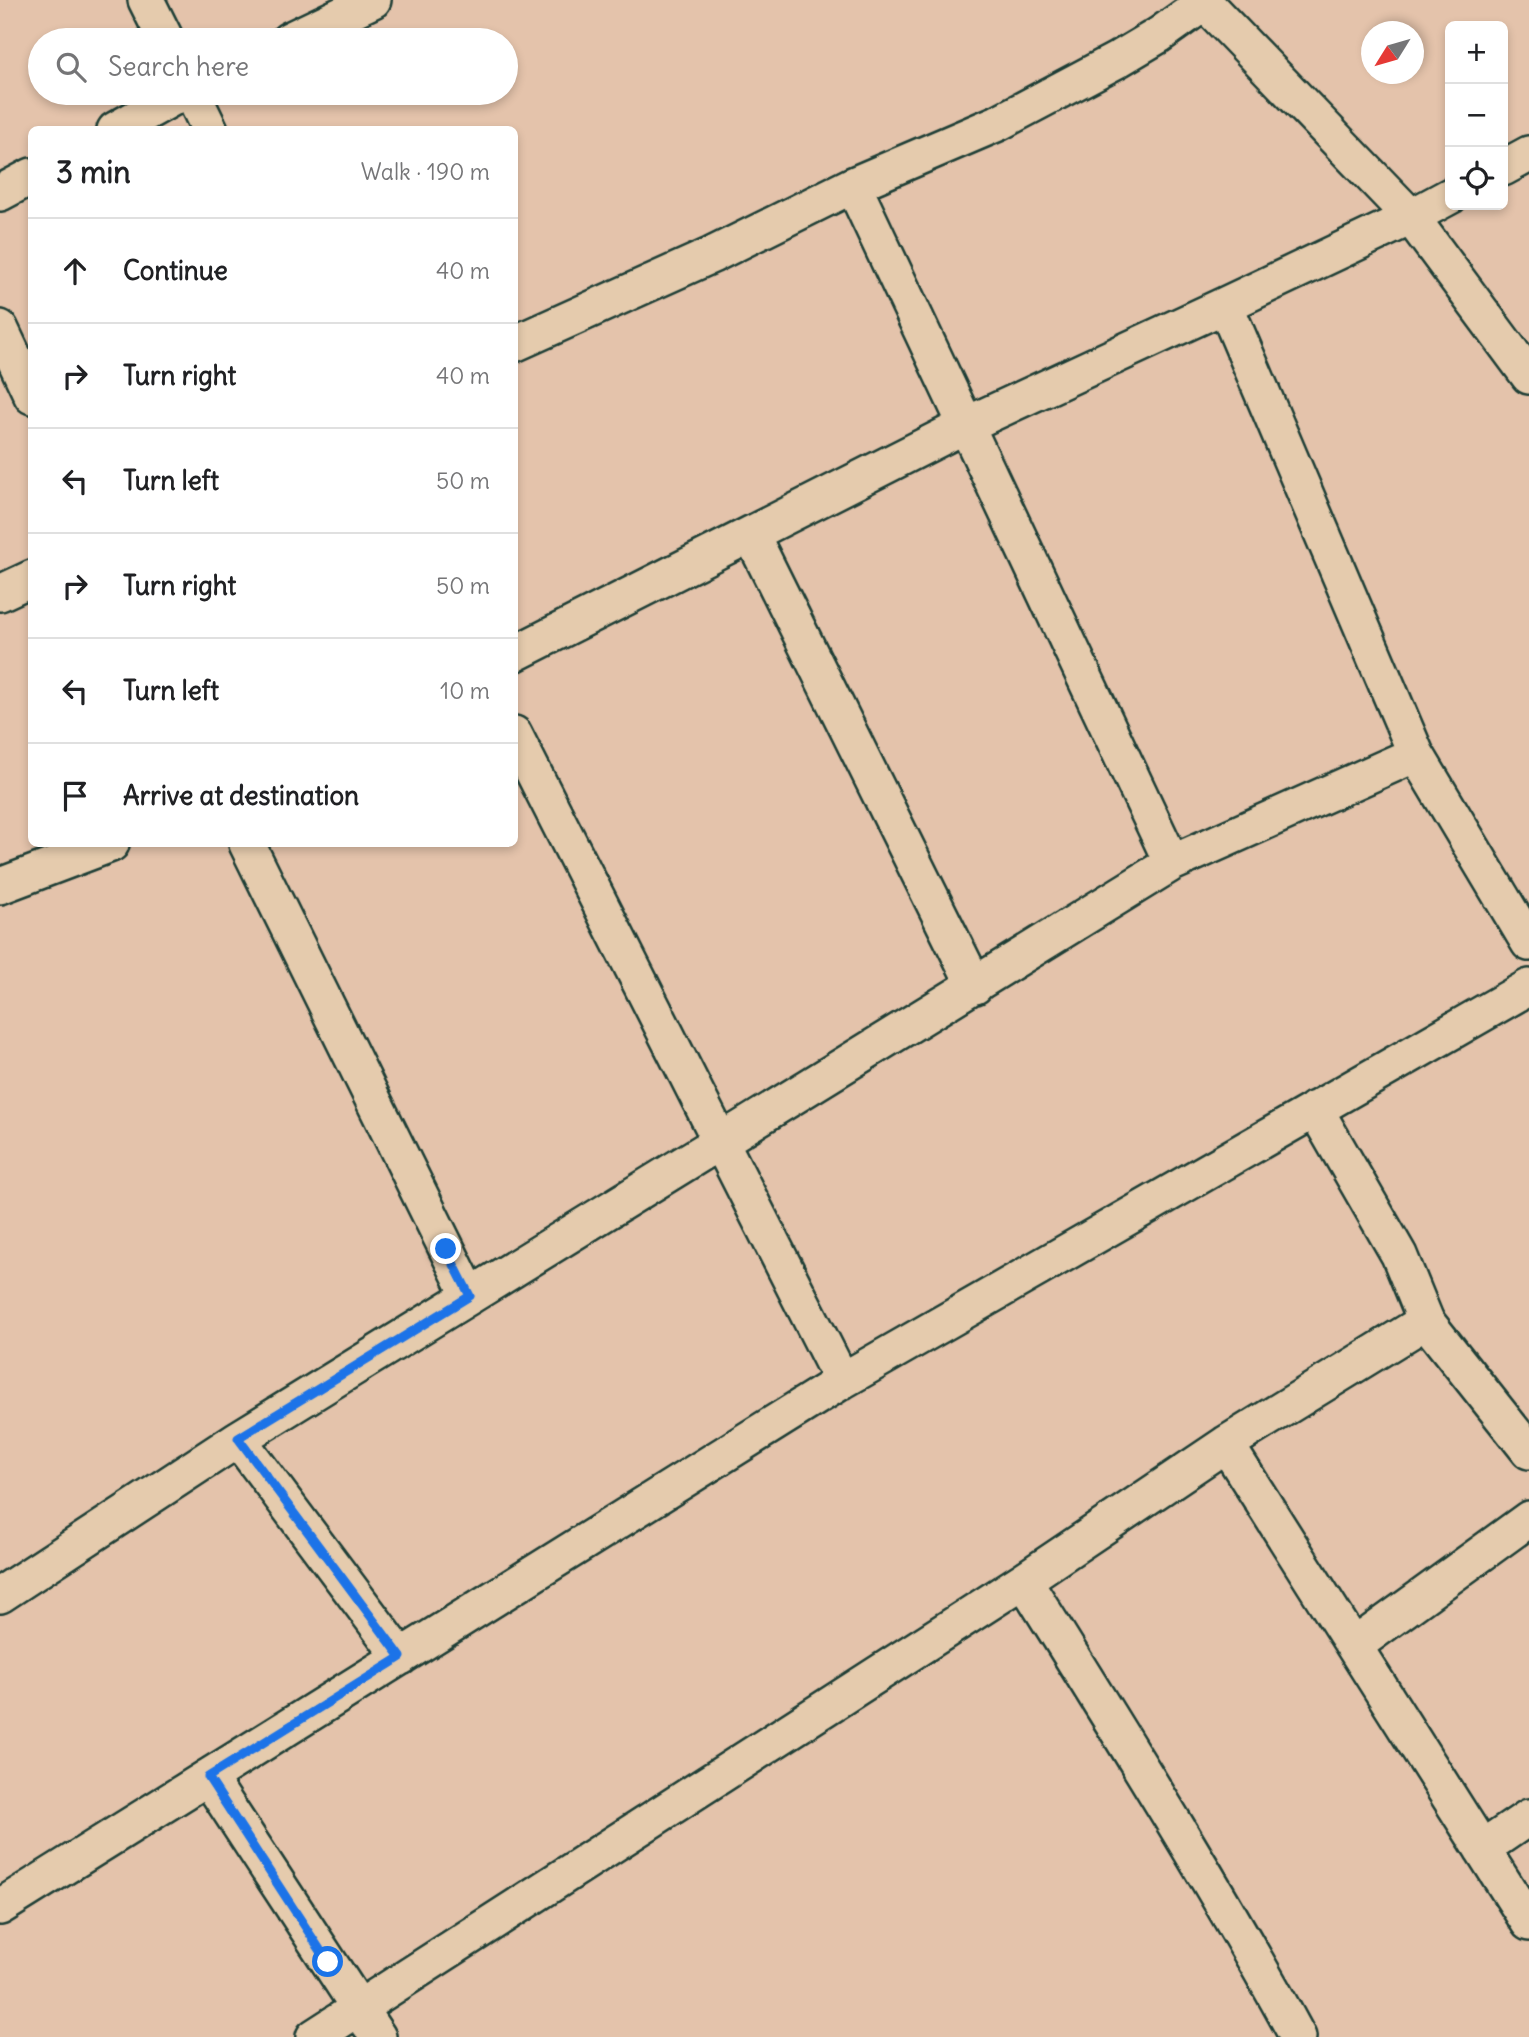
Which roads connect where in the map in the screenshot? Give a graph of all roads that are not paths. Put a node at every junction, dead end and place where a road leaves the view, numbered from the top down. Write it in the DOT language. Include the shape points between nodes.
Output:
graph roads {
  1 [pos="146,0"];
  2 [pos="373,0"];
  3 [pos="1203,1"];
  4 [pos="160,28"];
  5 [pos="314,28"];
  6 [pos="160,105"];
  7 [pos="198,105"];
  8 [pos="122,126"];
  9 [pos="208,126"];
  10 [pos="1529,154"];
  11 [pos="1508,165"];
  12 [pos="28,178"];
  13 [pos="853,185"];
  14 [pos="0,193"];
  15 [pos="1445,199"];
  16 [pos="1411,217"];
  17 [pos="1225,305"];
  18 [pos="0,328"];
  19 [pos="518,342"];
  20 [pos="1529,376"];
  21 [pos="28,388"];
  22 [pos="967,425"];
  23 [pos="751,534"];
  24 [pos="28,580"];
  25 [pos="0,593"];
  26 [pos="518,652"];
  27 [pos="518,742"];
  28 [pos="1416,754"];
  29 [pos="103,847"];
  30 [pos="248,847"];
  31 [pos="1172,863"];
  32 [pos="0,886"];
  33 [pos="1529,943"];
  34 [pos="975,986"];
  35 [pos="1529,987"];
  36 [pos="1315,1110"];
  37 [pos="721,1142"];
  38 [pos="470,1296"];
  39 [pos="1426,1321"];
  40 [pos="842,1381"];
  41 [pos="238,1438"];
  42 [pos="1226,1444"];
  43 [pos="1529,1451"];
  44 [pos="1529,1520"];
  45 [pos="1024,1580"];
  46 [pos="0,1595"];
  47 [pos="1354,1646"];
  48 [pos="401,1657"];
  49 [pos="208,1777"];
  50 [pos="1529,1817"];
  51 [pos="1482,1849"];
  52 [pos="0,1907"];
  53 [pos="1529,1923"];
  54 [pos="359,2008"];
  55 [pos="314,2037"];
  56 [pos="378,2037"];
  57 [pos="1298,2037"];
  1 -- 4 [label="street"];
  2 -- 5 [label="street"];
  3 -- 13 [label="street" via="1117,60 998,122"];
  3 -- 16 [label="street"];
  6 -- 8 [label="street"];
  7 -- 9 [label="street"];
  10 -- 11 [label="street"];
  12 -- 14 [label="street"];
  13 -- 19 [label="street"];
  13 -- 22 [label="street"];
  15 -- 16 [label="street"];
  16 -- 17 [label="street"];
  16 -- 20 [label="street"];
  17 -- 22 [label="street"];
  17 -- 28 [label="street"];
  18 -- 21 [label="street"];
  22 -- 23 [label="street"];
  22 -- 31 [label="street"];
  23 -- 26 [label="street"];
  23 -- 34 [label="street"];
  24 -- 25 [label="street"];
  27 -- 37 [label="street"];
  28 -- 31 [label="street"];
  28 -- 33 [label="street"];
  29 -- 32 [label="street"];
  30 -- 38 [label="street"];
  31 -- 34 [label="street"];
  34 -- 37 [label="street"];
  35 -- 36 [label="street"];
  36 -- 39 [label="street" via="1399,1255"];
  36 -- 40 [label="street"];
  37 -- 38 [label="street"];
  37 -- 40 [label="street"];
  38 -- 41 [label="street"];
  39 -- 42 [label="street"];
  39 -- 43 [label="street"];
  40 -- 48 [label="street"];
  41 -- 46 [label="street"];
  41 -- 48 [label="street"];
  42 -- 45 [label="street"];
  42 -- 47 [label="street"];
  44 -- 47 [label="street"];
  45 -- 54 [label="street"];
  45 -- 57 [label="street"];
  47 -- 51 [label="street"];
  48 -- 49 [label="street"];
  49 -- 52 [label="street"];
  49 -- 54 [label="street"];
  50 -- 51 [label="street"];
  51 -- 53 [label="street"];
  54 -- 55 [label="street"];
  54 -- 56 [label="street"];
}
